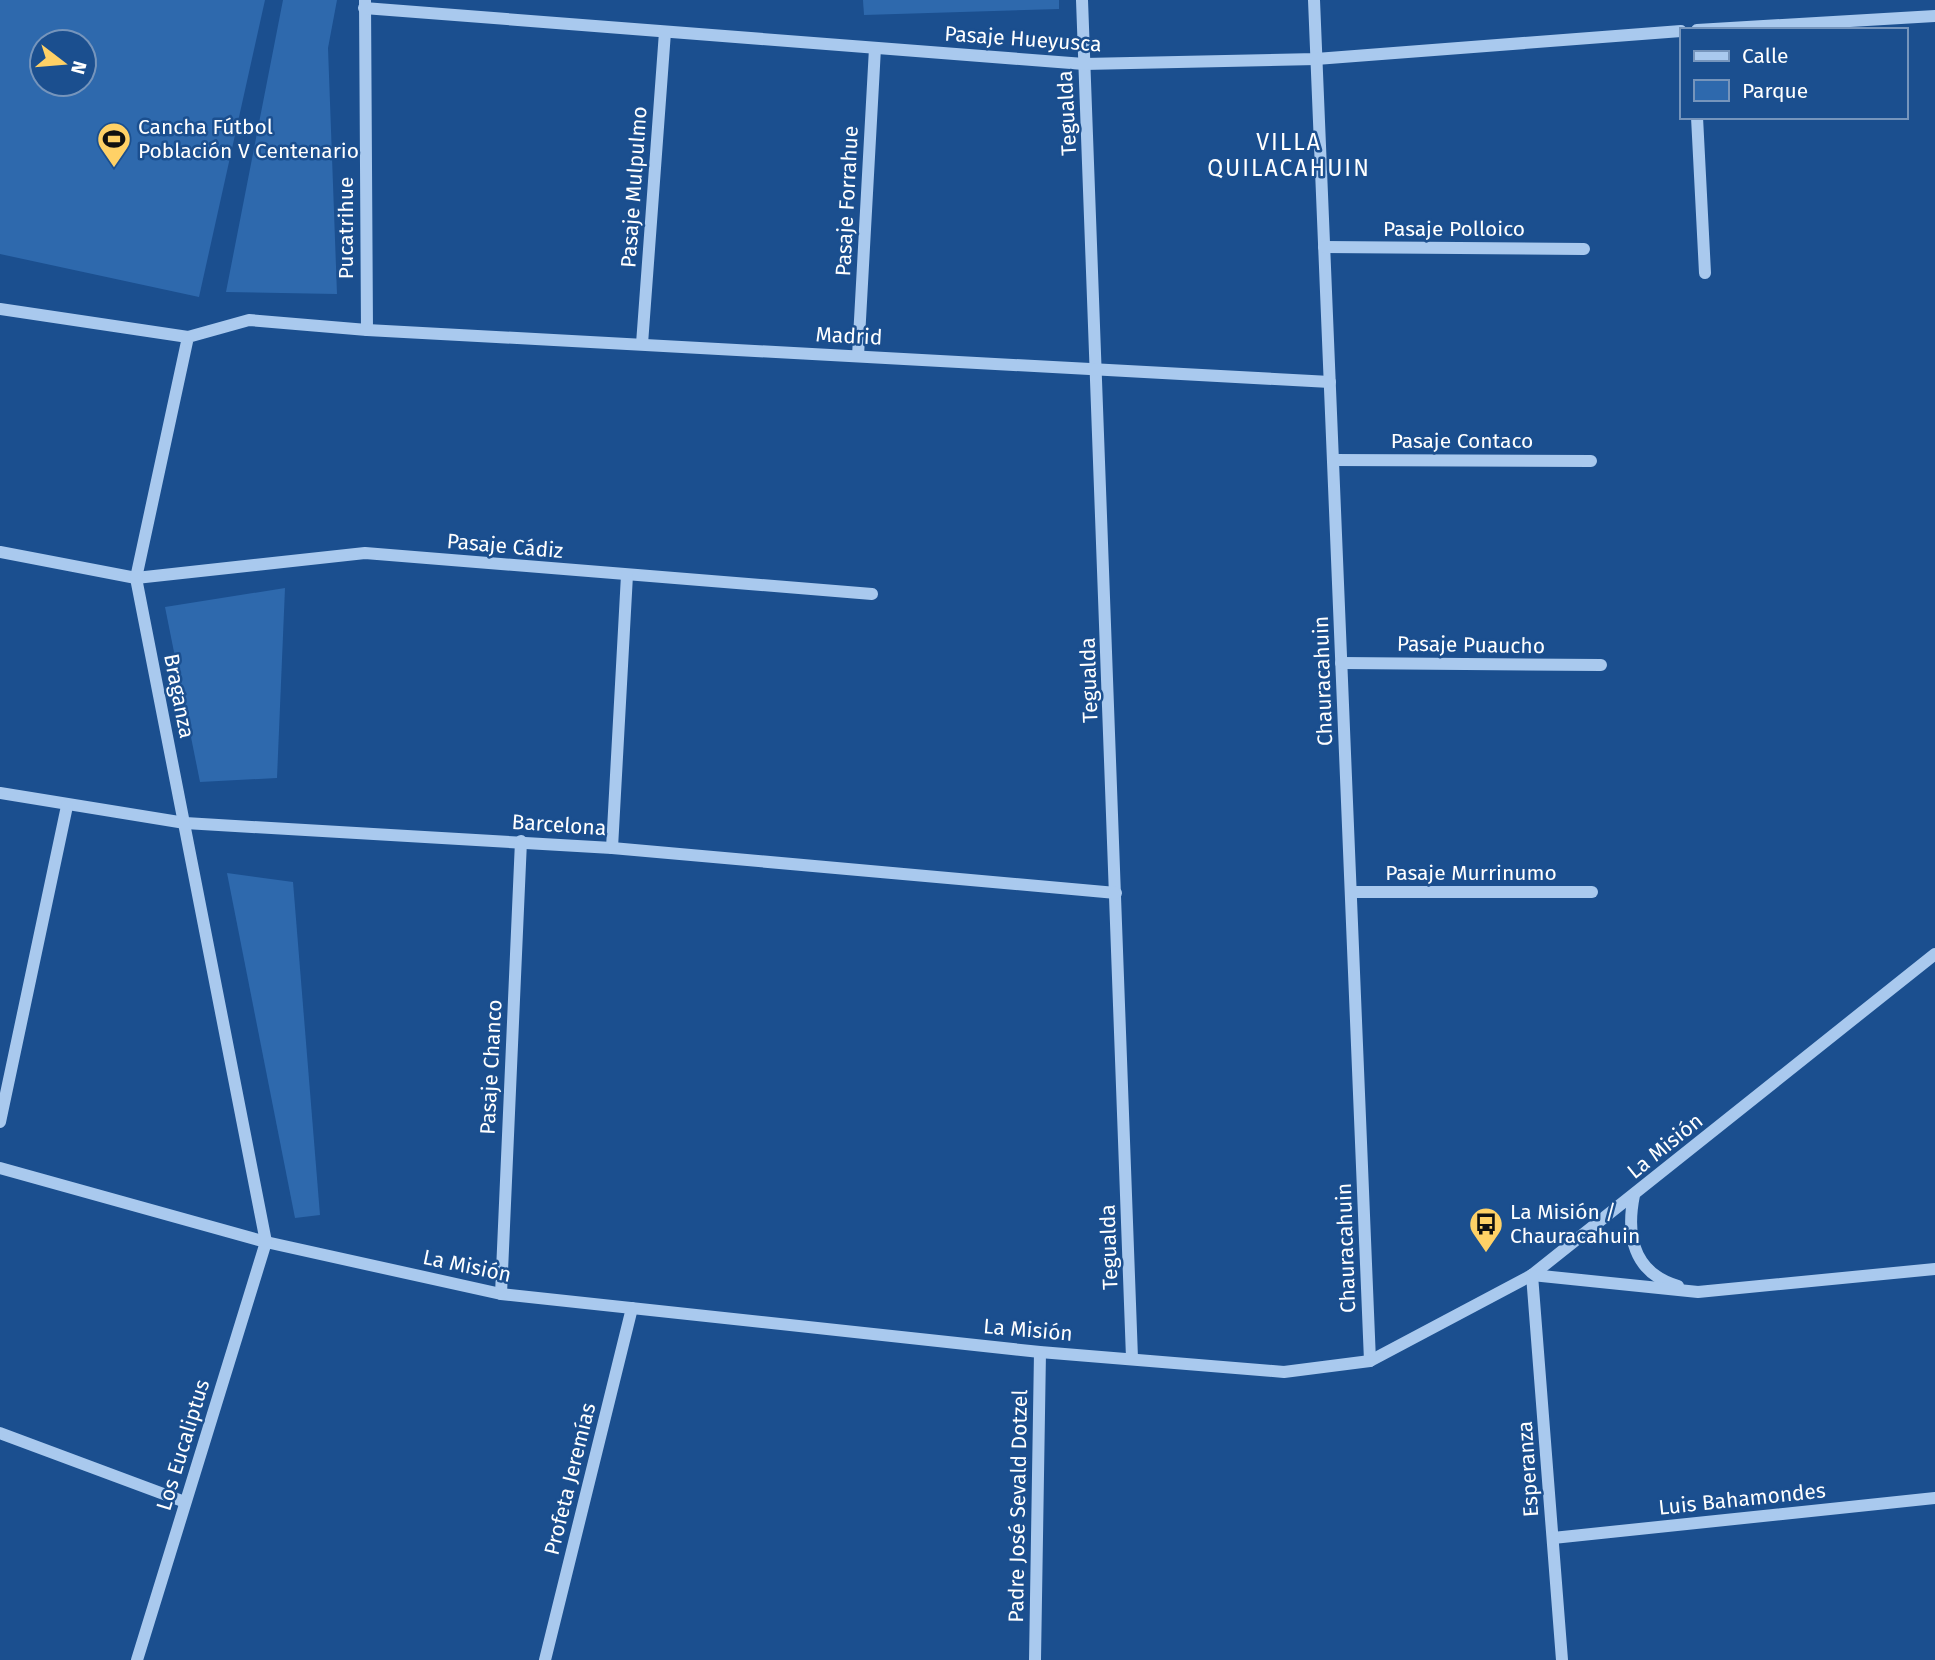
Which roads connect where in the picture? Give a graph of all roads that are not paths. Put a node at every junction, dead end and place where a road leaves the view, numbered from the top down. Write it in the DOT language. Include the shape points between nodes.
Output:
graph roads {
  1 [pos="1082,0"];
  2 [pos="1314,0"];
  3 [pos="365,4"];
  4 [pos="1935,16"];
  5 [pos="1731,28"];
  6 [pos="1680,31"];
  7 [pos="665,32"];
  8 [pos="875,48"];
  9 [pos="1316,59"];
  10 [pos="1084,64"];
  11 [pos="1697,119"];
  12 [pos="1324,247"];
  13 [pos="1584,249"];
  14 [pos="1705,273"];
  15 [pos="0,309"];
  16 [pos="366,330"];
  17 [pos="188,337"];
  18 [pos="642,344"];
  19 [pos="858,356"];
  20 [pos="1098,369"];
  21 [pos="1330,382"];
  22 [pos="1333,460"];
  23 [pos="1591,461"];
  24 [pos="0,552"];
  25 [pos="626,575"];
  26 [pos="136,579"];
  27 [pos="872,594"];
  28 [pos="1341,663"];
  29 [pos="1601,666"];
  30 [pos="0,793"];
  31 [pos="67,806"];
  32 [pos="185,824"];
  33 [pos="521,841"];
  34 [pos="612,848"];
  35 [pos="1350,892"];
  36 [pos="1592,892"];
  37 [pos="1116,893"];
  38 [pos="1935,954"];
  39 [pos="0,1122"];
  40 [pos="0,1168"];
  41 [pos="1634,1195"];
  42 [pos="266,1242"];
  43 [pos="1935,1269"];
  44 [pos="1532,1275"];
  45 [pos="1698,1292"];
  46 [pos="500,1294"];
  47 [pos="632,1308"];
  48 [pos="1040,1352"];
  49 [pos="1132,1358"];
  50 [pos="1370,1361"];
  51 [pos="0,1433"];
  52 [pos="1935,1498"];
  53 [pos="185,1502"];
  54 [pos="1553,1538"];
  55 [pos="136,1660"];
  56 [pos="545,1660"];
  57 [pos="1035,1660"];
  58 [pos="1562,1660"];
  1 -- 10 [label="street, Tegualda"];
  2 -- 9 [label="street, Chauracahuin"];
  3 -- 7 [label="street, Pasaje Hueyusca"];
  3 -- 16 [label="street, Pucatrihue"];
  4 -- 5 [label="street"];
  6 -- 9 [label="street, Pasaje Hueyusca"];
  7 -- 8 [label="street, Pasaje Hueyusca"];
  7 -- 18 [label="street, Pasaje Mulpulmo"];
  8 -- 10 [label="street, Pasaje Hueyusca"];
  8 -- 19 [label="street, Pasaje Forrahue"];
  9 -- 10 [label="street, Pasaje Hueyusca"];
  9 -- 12 [label="street, Chauracahuin"];
  10 -- 20 [label="street, Tegualda"];
  11 -- 14 [label="street"];
  12 -- 13 [label="street, Pasaje Polloico"];
  12 -- 21 [label="street, Chauracahuin"];
  15 -- 17 [label="street"];
  16 -- 17 [label="street" via="249,320"];
  16 -- 18 [label="street, Madrid"];
  17 -- 26 [label="street, Braganza"];
  18 -- 19 [label="street, Madrid"];
  19 -- 20 [label="street, Madrid"];
  20 -- 21 [label="street, Madrid"];
  20 -- 37 [label="street, Tegualda"];
  21 -- 22 [label="street, Chauracahuin"];
  22 -- 23 [label="street, Pasaje Contaco"];
  22 -- 28 [label="street, Chauracahuin"];
  24 -- 26 [label="street, Pasaje Cádiz"];
  25 -- 26 [label="street, Pasaje Cádiz" via="365,553"];
  25 -- 27 [label="street, Pasaje Cádiz"];
  25 -- 34 [label="street"];
  26 -- 32 [label="street, Braganza"];
  28 -- 29 [label="street, Pasaje Puaucho"];
  28 -- 35 [label="street, Chauracahuin"];
  30 -- 31 [label="street, Barcelona"];
  31 -- 32 [label="street, Barcelona"];
  31 -- 39 [label="street"];
  32 -- 33 [label="street, Barcelona"];
  32 -- 42 [label="street, Braganza"];
  33 -- 34 [label="street, Barcelona"];
  33 -- 46 [label="street, Pasaje Chanco"];
  34 -- 37 [label="street, Barcelona"];
  35 -- 36 [label="street, Pasaje Murrinumo"];
  35 -- 50 [label="street, Chauracahuin"];
  37 -- 49 [label="street, Tegualda"];
  38 -- 41 [label="street, La Misión"];
  40 -- 42 [label="street, La Misión"];
  41 -- 44 [label="street, La Misión"];
  41 -- 45 [label="street" via="1630,1237 1645,1268 1669,1283"];
  42 -- 46 [label="street, La Misión"];
  42 -- 53 [label="street, Los Eucaliptus"];
  43 -- 45 [label="street"];
  44 -- 45 [label="street"];
  44 -- 50 [label="street, La Misión"];
  44 -- 54 [label="street, Esperanza"];
  46 -- 47 [label="street, La Misión"];
  47 -- 48 [label="street, La Misión"];
  47 -- 56 [label="street, Profeta Jeremías"];
  48 -- 49 [label="street, La Misión"];
  48 -- 57 [label="street, Padre José Sevald Dotzel"];
  49 -- 50 [label="street, La Misión" via="1284,1372"];
  51 -- 53 [label="street"];
  52 -- 54 [label="street, Luis Bahamondes"];
  53 -- 55 [label="street, Los Eucaliptus"];
  54 -- 58 [label="street, Esperanza"];
}
